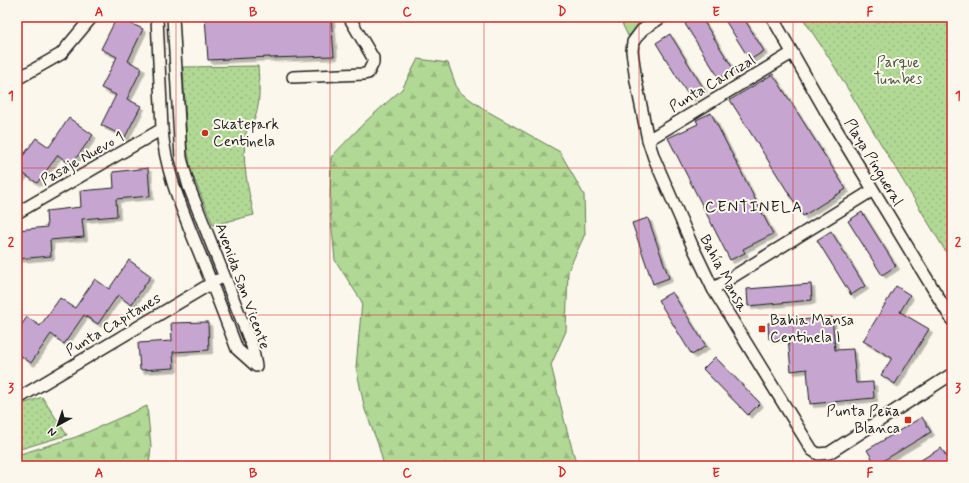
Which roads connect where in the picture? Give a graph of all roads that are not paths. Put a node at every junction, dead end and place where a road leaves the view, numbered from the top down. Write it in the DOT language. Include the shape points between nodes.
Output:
graph roads {
  1 [pos="92,17"];
  2 [pos="157,17"];
  3 [pos="174,17"];
  4 [pos="349,17"];
  5 [pos="662,17"];
  6 [pos="772,17"];
  7 [pos="792,53"];
  8 [pos="293,77"];
  9 [pos="17,79"];
  10 [pos="162,129"];
  11 [pos="648,140"];
  12 [pos="873,190"];
  13 [pos="17,213"];
  14 [pos="224,276"];
  15 [pos="211,283"];
  16 [pos="713,289"];
  17 [pos="952,320"];
  18 [pos="952,374"];
  19 [pos="17,398"];
  1 -- 9 [label="street" via="61,54"];
  2 -- 10 [label="street, Avenida San Vicente"];
  3 -- 14 [label="street, Avenida San Vicente" via="181,158 189,187"];
  4 -- 8 [label="street" via="374,58 368,73"];
  5 -- 11 [label="street, Bahía Mansa" via="642,30 634,42 632,51"];
  6 -- 7 [label="street, Playa Pingueral"];
  7 -- 11 [label="street, Punta Carrizal"];
  7 -- 12 [label="street, Playa Pingueral"];
  10 -- 13 [label="street, Pasaje Nuevo 1"];
  10 -- 15 [label="street, Avenida San Vicente" via="168,167 180,206"];
  11 -- 16 [label="street, Bahía Mansa" via="685,231"];
  12 -- 16 [label="street"];
  12 -- 17 [label="street, Playa Pingueral"];
  14 -- 15 [label="street, Punta Capitanes"];
  14 -- 15 [label="street, Avenida San Vicente" via="252,346 256,366 237,350"];
  15 -- 19 [label="street, Punta Capitanes"];
  16 -- 18 [label="street, Bahía Mansa" via="812,450 818,454 829,453"];
}
